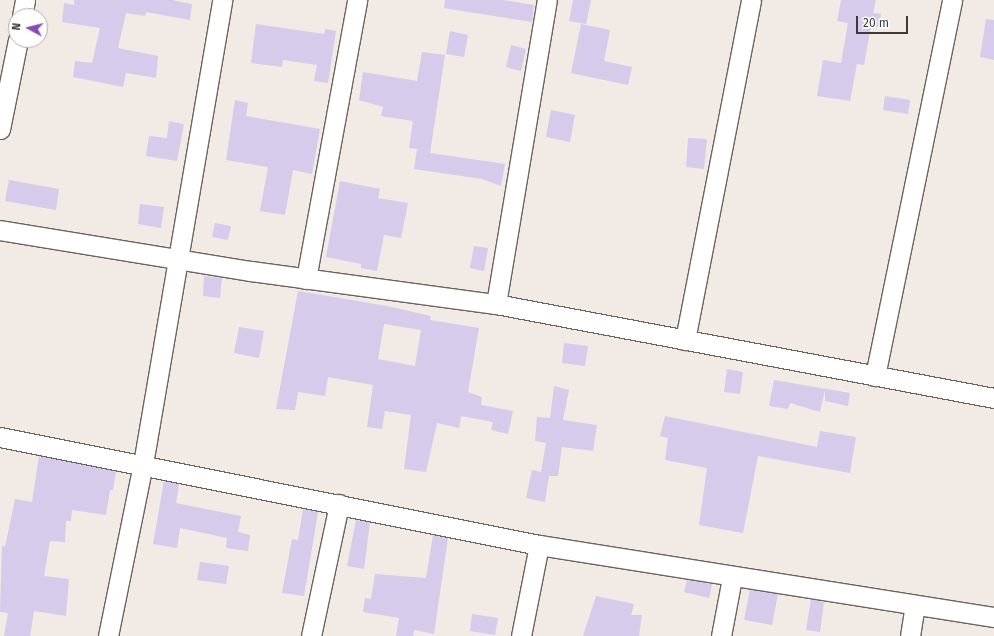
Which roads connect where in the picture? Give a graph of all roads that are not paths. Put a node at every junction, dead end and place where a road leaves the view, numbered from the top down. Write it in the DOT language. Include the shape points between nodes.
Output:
graph roads {
  1 [pos="222,0"];
  2 [pos="357,0"];
  3 [pos="547,0"];
  4 [pos="751,0"];
  5 [pos="952,0"];
  6 [pos="16,48"];
  7 [pos="0,129"];
  8 [pos="0,230"];
  9 [pos="176,259"];
  10 [pos="306,279"];
  11 [pos="496,304"];
  12 [pos="685,340"];
  13 [pos="875,376"];
  14 [pos="994,398"];
  15 [pos="0,437"];
  16 [pos="143,464"];
  17 [pos="339,504"];
  18 [pos="539,546"];
  19 [pos="732,578"];
  20 [pos="916,606"];
  21 [pos="994,617"];
  22 [pos="108,636"];
  23 [pos="311,636"];
  24 [pos="521,636"];
  25 [pos="721,636"];
  26 [pos="910,636"];
  1 -- 9 [label="street"];
  2 -- 10 [label="street"];
  3 -- 11 [label="street"];
  4 -- 12 [label="street"];
  5 -- 13 [label="street"];
  6 -- 7 [label="street"];
  8 -- 9 [label="street"];
  9 -- 10 [label="street"];
  9 -- 16 [label="street"];
  10 -- 11 [label="street"];
  11 -- 12 [label="street"];
  12 -- 13 [label="street"];
  13 -- 14 [label="street"];
  15 -- 16 [label="street"];
  16 -- 17 [label="street"];
  16 -- 22 [label="street"];
  17 -- 18 [label="street"];
  17 -- 23 [label="street"];
  18 -- 19 [label="street"];
  18 -- 24 [label="street"];
  19 -- 20 [label="street"];
  19 -- 25 [label="street"];
  20 -- 21 [label="street"];
  20 -- 26 [label="street"];
}
